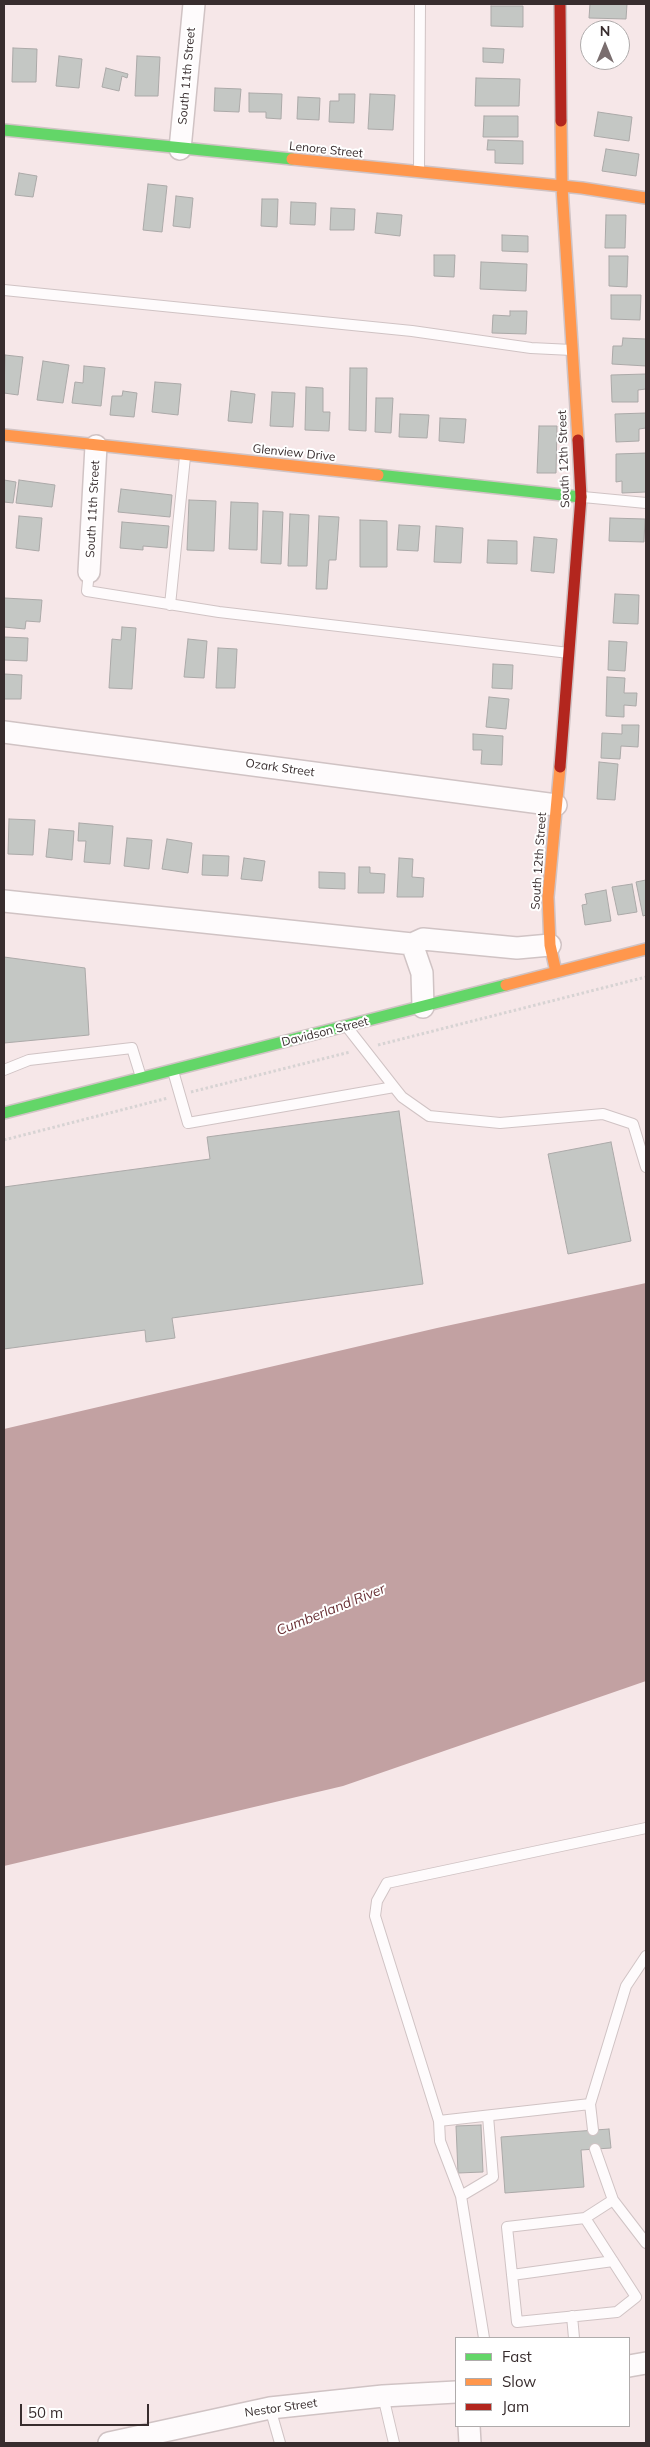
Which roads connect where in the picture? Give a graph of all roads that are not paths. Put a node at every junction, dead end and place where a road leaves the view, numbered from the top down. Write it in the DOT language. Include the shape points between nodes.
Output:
graph roads {
  1 [pos="194,4"];
  2 [pos="420,4"];
  3 [pos="560,4"];
  4 [pos="4,130"];
  5 [pos="180,149"];
  6 [pos="418,172"];
  7 [pos="562,186"];
  8 [pos="646,198"];
  9 [pos="4,290"];
  10 [pos="573,350"];
  11 [pos="4,435"];
  12 [pos="96,446"];
  13 [pos="186,456"];
  14 [pos="581,497"];
  15 [pos="646,503"];
  16 [pos="89,572"];
  17 [pos="170,605"];
  18 [pos="570,653"];
  19 [pos="4,732"];
  20 [pos="556,805"];
  21 [pos="4,901"];
  22 [pos="412,944"];
  23 [pos="550,945"];
  24 [pos="646,949"];
  25 [pos="556,972"];
  26 [pos="423,1007"];
  27 [pos="346,1026"];
  28 [pos="4,1070"];
  29 [pos="173,1070"];
  30 [pos="142,1078"];
  31 [pos="394,1087"];
  32 [pos="4,1113"];
  33 [pos="646,1167"];
  34 [pos="646,1828"];
  35 [pos="646,1956"];
  36 [pos="590,2104"];
  37 [pos="488,2116"];
  38 [pos="439,2121"];
  39 [pos="593,2130"];
  40 [pos="595,2149"];
  41 [pos="461,2196"];
  42 [pos="612,2200"];
  43 [pos="585,2218"];
  44 [pos="646,2243"];
  45 [pos="613,2261"];
  46 [pos="512,2275"];
  47 [pos="572,2316"];
  48 [pos="484,2337"];
  49 [pos="574,2337"];
  50 [pos="646,2363"];
  51 [pos="630,2366"];
  52 [pos="455,2392"];
  53 [pos="383,2396"];
  54 [pos="270,2408"];
  55 [pos="470,2427"];
  56 [pos="109,2443"];
  57 [pos="280,2443"];
  58 [pos="394,2443"];
  59 [pos="470,2443"];
  1 -- 5 [label="street, South 11th Street"];
  2 -- 6 [label="lane"];
  3 -- 7 [label="street, South 12th Street"];
  4 -- 5 [label="street, Lenore Street"];
  5 -- 6 [label="street, Lenore Street"];
  6 -- 7 [label="street, Lenore Street"];
  7 -- 8 [label="street, Lenore Street"];
  7 -- 10 [label="street, South 12th Street"];
  9 -- 10 [label="lane"];
  10 -- 14 [label="street, South 12th Street"];
  11 -- 12 [label="street, Glenview Drive"];
  12 -- 13 [label="street, Glenview Drive"];
  12 -- 16 [label="street, South 11th Street"];
  13 -- 14 [label="street, Glenview Drive"];
  13 -- 17 [label="lane"];
  14 -- 15 [label="lane"];
  14 -- 18 [label="street, South 12th Street"];
  16 -- 17 [label="lane" via="87,592"];
  17 -- 18 [label="lane"];
  18 -- 20 [label="street, South 12th Street"];
  19 -- 20 [label="street, Ozark Street"];
  20 -- 23 [label="street, South 12th Street" via="548,897"];
  21 -- 22 [label="street"];
  22 -- 23 [label="street" via="423,939 517,948"];
  22 -- 26 [label="street" via="422,973"];
  23 -- 25 [label="street, South 12th Street"];
  24 -- 25 [label="street, Davidson Street"];
  25 -- 26 [label="street, Davidson Street"];
  26 -- 27 [label="street, Davidson Street"];
  27 -- 29 [label="street, Davidson Street"];
  27 -- 31 [label="lane"];
  28 -- 30 [label="lane" via="29,1060 132,1048"];
  29 -- 30 [label="street, Davidson Street"];
  29 -- 31 [label="lane" via="188,1124"];
  30 -- 32 [label="street, Davidson Street"];
  31 -- 33 [label="lane" via="402,1097 430,1116 500,1124 603,1114 633,1124"];
  34 -- 38 [label="lane" via="387,1883 377,1901 375,1916"];
  35 -- 36 [label="lane" via="626,1986"];
  36 -- 37 [label="lane"];
  36 -- 39 [label="lane"];
  37 -- 38 [label="lane"];
  37 -- 41 [label="lane" via="492,2177"];
  38 -- 41 [label="lane" via="440,2141"];
  40 -- 42 [label="lane"];
  41 -- 48 [label="lane"];
  42 -- 43 [label="lane"];
  42 -- 44 [label="lane"];
  43 -- 45 [label="lane"];
  43 -- 46 [label="lane" via="507,2227"];
  45 -- 46 [label="lane"];
  45 -- 47 [label="lane" via="636,2297 617,2312"];
  46 -- 47 [label="lane" via="517,2322"];
  47 -- 49 [label="lane"];
  50 -- 51 [label="street"];
  52 -- 53 [label="street, Nestor Street"];
  53 -- 54 [label="street, Nestor Street"];
  53 -- 58 [label="lane"];
  54 -- 56 [label="street, Nestor Street"];
  54 -- 57 [label="lane"];
  55 -- 59 [label="street"];
}
